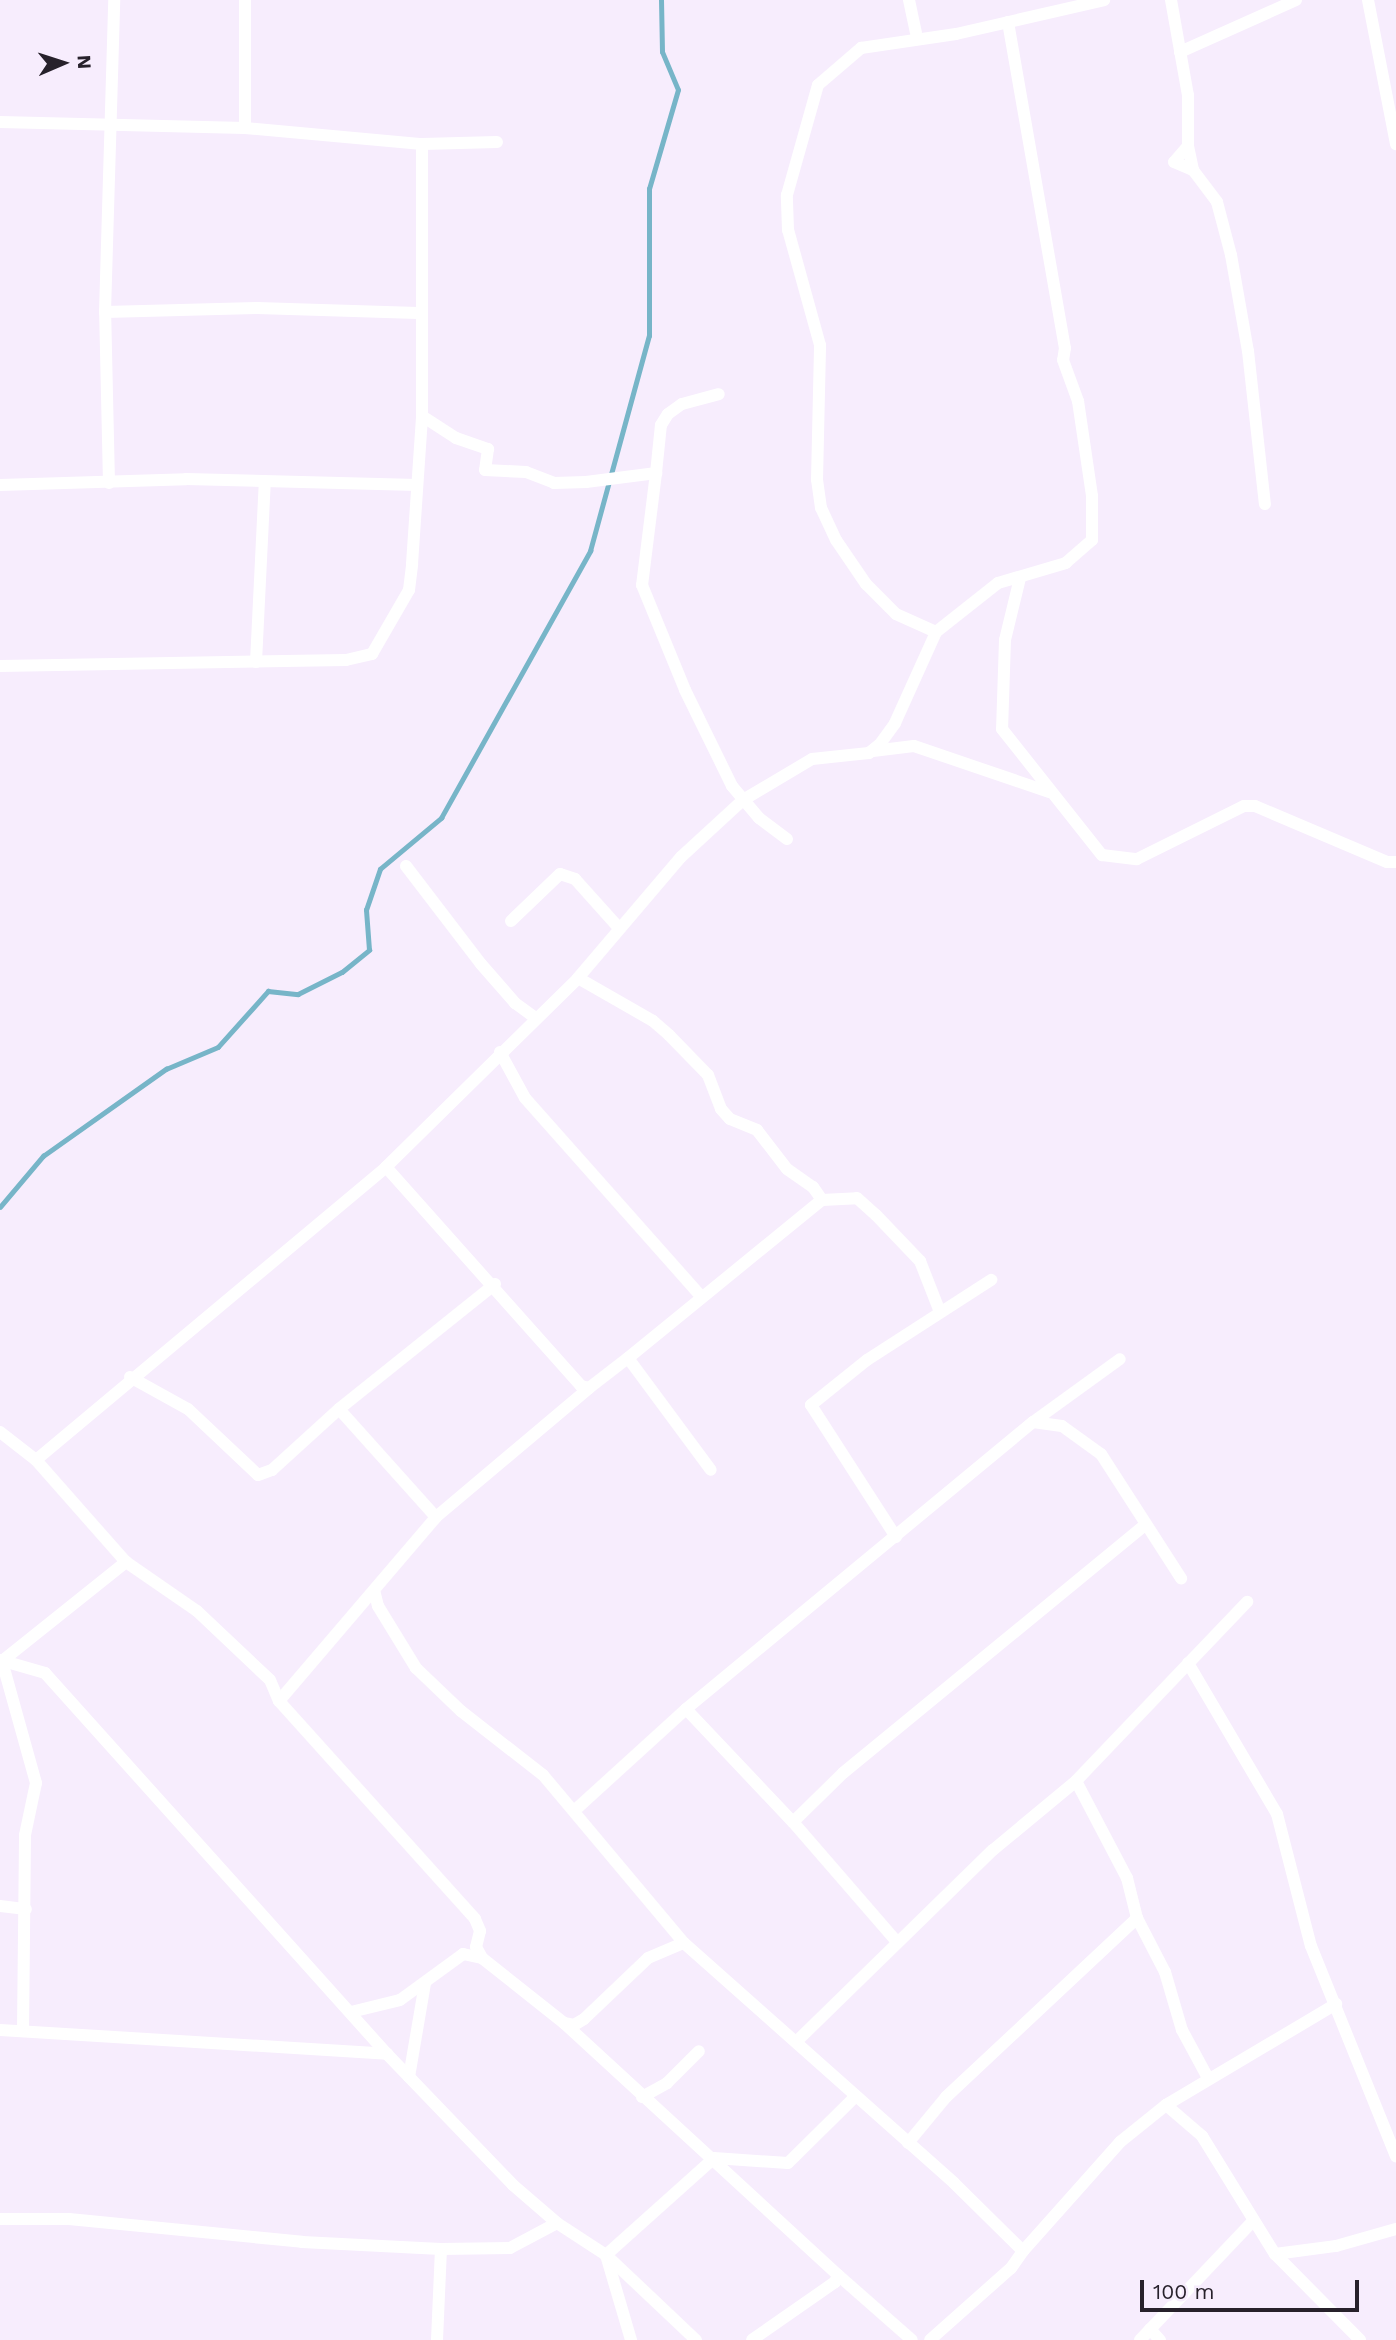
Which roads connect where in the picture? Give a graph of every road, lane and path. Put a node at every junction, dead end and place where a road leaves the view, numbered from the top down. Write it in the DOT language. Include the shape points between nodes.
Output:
graph roads {
  1 [pos="114,0"];
  2 [pos="244,0"];
  3 [pos="909,0"];
  4 [pos="1104,0"];
  5 [pos="1171,0"];
  6 [pos="1296,0"];
  7 [pos="1368,0"];
  8 [pos="1008,22"];
  9 [pos="916,37"];
  10 [pos="1180,51"];
  11 [pos="1393,113"];
  12 [pos="0,122"];
  13 [pos="109,127"];
  14 [pos="245,128"];
  15 [pos="497,142"];
  16 [pos="422,144"];
  17 [pos="1396,145"];
  18 [pos="105,312"];
  19 [pos="418,313"];
  20 [pos="719,394"];
  21 [pos="422,416"];
  22 [pos="656,473"];
  23 [pos="265,481"];
  24 [pos="109,483"];
  25 [pos="0,485"];
  26 [pos="417,485"];
  27 [pos="1265,504"];
  28 [pos="1020,578"];
  29 [pos="936,632"];
  30 [pos="256,662"];
  31 [pos="0,666"];
  32 [pos="869,753"];
  33 [pos="1051,793"];
  34 [pos="743,800"];
  35 [pos="787,839"];
  36 [pos="1396,862"];
  37 [pos="406,866"];
  38 [pos="511,921"];
  39 [pos="619,928"];
  40 [pos="578,978"];
  41 [pos="536,1018"];
  42 [pos="500,1052"];
  43 [pos="386,1167"];
  44 [pos="822,1200"];
  45 [pos="991,1280"];
  46 [pos="495,1284"];
  47 [pos="700,1295"];
  48 [pos="940,1312"];
  49 [pos="628,1358"];
  50 [pos="1120,1359"];
  51 [pos="130,1377"];
  52 [pos="589,1388"];
  53 [pos="339,1409"];
  54 [pos="1033,1422"];
  55 [pos="0,1433"];
  56 [pos="36,1460"];
  57 [pos="711,1470"];
  58 [pos="436,1517"];
  59 [pos="1145,1525"];
  60 [pos="896,1537"];
  61 [pos="126,1562"];
  62 [pos="1181,1578"];
  63 [pos="374,1590"];
  64 [pos="1247,1602"];
  65 [pos="1,1661"];
  66 [pos="1188,1663"];
  67 [pos="279,1701"];
  68 [pos="686,1709"];
  69 [pos="1076,1781"];
  70 [pos="574,1811"];
  71 [pos="793,1822"];
  72 [pos="0,1906"];
  73 [pos="26,1909"];
  74 [pos="1138,1918"];
  75 [pos="896,1941"];
  76 [pos="684,1943"];
  77 [pos="479,1953"];
  78 [pos="425,1983"];
  79 [pos="1336,2004"];
  80 [pos="351,2012"];
  81 [pos="564,2023"];
  82 [pos="0,2030"];
  83 [pos="23,2030"];
  84 [pos="797,2041"];
  85 [pos="699,2051"];
  86 [pos="387,2054"];
  87 [pos="409,2077"];
  88 [pos="1208,2078"];
  89 [pos="856,2096"];
  90 [pos="642,2097"];
  91 [pos="1166,2105"];
  92 [pos="908,2143"];
  93 [pos="1396,2156"];
  94 [pos="714,2158"];
  95 [pos="0,2219"];
  96 [pos="1252,2221"];
  97 [pos="557,2223"];
  98 [pos="1396,2229"];
  99 [pos="441,2249"];
  100 [pos="1023,2250"];
  101 [pos="1275,2254"];
  102 [pos="606,2255"];
  103 [pos="838,2275"];
  104 [pos="1150,2329"];
  105 [pos="437,2340"];
  106 [pos="631,2340"];
  107 [pos="696,2340"];
  108 [pos="752,2340"];
  109 [pos="912,2340"];
  110 [pos="930,2340"];
  111 [pos="1140,2340"];
  112 [pos="1160,2340"];
  113 [pos="1360,2340"];
  1 -- 13 [label="street"];
  2 -- 14 [label="street"];
  3 -- 9 [label="street"];
  4 -- 8 [label="street"];
  5 -- 10 [label="street"];
  6 -- 10 [label="street"];
  7 -- 11 [label="street"];
  8 -- 9 [label="street"];
  8 -- 28 [label="street" via="1065,348 1063,360 1078,401 1092,496 1092,540 1066,563"];
  9 -- 29 [label="street" via="861,48 818,85 786,207 820,345 817,480 821,508 866,584 896,614"];
  10 -- 27 [label="street" via="1188,96 1188,146 1194,170 1216,202 1231,255 1248,351"];
  11 -- 17 [label="street"];
  12 -- 13 [label="street"];
  13 -- 14 [label="street"];
  13 -- 18 [label="street"];
  14 -- 16 [label="street"];
  15 -- 16 [label="street"];
  16 -- 19 [label="street"];
  18 -- 19 [label="street" via="257,308"];
  18 -- 24 [label="street"];
  19 -- 21 [label="street"];
  20 -- 22 [label="street" via="682,404 668,414 661,425"];
  21 -- 22 [label="street" via="456,439 488,449 485,470 495,473 526,472 554,483"];
  21 -- 26 [label="street"];
  22 -- 34 [label="street" via="642,585 712,749"];
  23 -- 24 [label="street"];
  23 -- 26 [label="street"];
  23 -- 30 [label="street"];
  24 -- 25 [label="street"];
  26 -- 30 [label="street" via="408,590 372,654 346,660"];
  28 -- 29 [label="street" via="998,583"];
  28 -- 33 [label="street" via="1005,640 1002,729"];
  29 -- 32 [label="street" via="895,723"];
  30 -- 31 [label="street"];
  32 -- 33 [label="street" via="914,746"];
  32 -- 34 [label="street" via="830,753 812,759"];
  33 -- 36 [label="street" via="1102,855 1116,859 1137,859 1244,806 1255,806"];
  34 -- 35 [label="street"];
  34 -- 39 [label="street" via="681,857"];
  37 -- 41 [label="street" via="481,964 515,1003"];
  38 -- 39 [label="street" via="560,874 575,879"];
  39 -- 40 [label="street"];
  40 -- 41 [label="street"];
  40 -- 44 [label="street" via="669,1035 708,1075 721,1110 757,1130 787,1169 813,1187"];
  41 -- 42 [label="street"];
  42 -- 43 [label="street"];
  42 -- 47 [label="street" via="525,1098"];
  43 -- 46 [label="street"];
  43 -- 51 [label="street"];
  44 -- 47 [label="street"];
  44 -- 48 [label="street" via="857,1198 876,1215 920,1261"];
  45 -- 48 [label="street"];
  46 -- 52 [label="street" via="581,1386"];
  46 -- 53 [label="street"];
  47 -- 49 [label="street"];
  48 -- 60 [label="street" via="867,1360 811,1405"];
  49 -- 52 [label="street"];
  49 -- 57 [label="street"];
  50 -- 54 [label="street"];
  51 -- 53 [label="street" via="188,1409 258,1475 272,1469"];
  51 -- 56 [label="street"];
  52 -- 58 [label="street"];
  53 -- 58 [label="street"];
  54 -- 59 [label="street" via="1062,1426 1101,1454"];
  54 -- 60 [label="street"];
  55 -- 56 [label="street"];
  56 -- 61 [label="street"];
  58 -- 63 [label="street"];
  59 -- 62 [label="street"];
  59 -- 71 [label="street" via="843,1773"];
  60 -- 68 [label="street"];
  61 -- 65 [label="street"];
  61 -- 67 [label="street" via="197,1611 270,1679"];
  63 -- 67 [label="street"];
  63 -- 70 [label="street" via="378,1606 430,1684 520,1754"];
  64 -- 66 [label="street"];
  65 -- 73 [label="street" via="36,1783 25,1835"];
  65 -- 80 [label="street" via="45,1673"];
  66 -- 69 [label="street"];
  66 -- 79 [label="street" via="1277,1814 1311,1946"];
  67 -- 77 [label="street" via="475,1919 480,1931"];
  68 -- 70 [label="street"];
  68 -- 71 [label="street"];
  69 -- 74 [label="street" via="1127,1878"];
  69 -- 75 [label="street"];
  70 -- 76 [label="street"];
  71 -- 75 [label="street"];
  72 -- 73 [label="street"];
  73 -- 83 [label="street"];
  74 -- 88 [label="street" via="1165,1972 1182,2030"];
  74 -- 92 [label="street" via="946,2096"];
  75 -- 84 [label="street"];
  76 -- 81 [label="street" via="642,1962 584,2019 574,2025"];
  76 -- 84 [label="street"];
  77 -- 78 [label="street" via="463,1954"];
  77 -- 81 [label="street"];
  78 -- 80 [label="street" via="400,2000"];
  78 -- 87 [label="street"];
  79 -- 88 [label="street"];
  79 -- 93 [label="street"];
  80 -- 86 [label="street"];
  81 -- 90 [label="street"];
  82 -- 83 [label="street"];
  83 -- 86 [label="street"];
  84 -- 89 [label="street"];
  85 -- 90 [label="street" via="667,2083"];
  86 -- 87 [label="street"];
  87 -- 97 [label="street" via="513,2185"];
  88 -- 91 [label="street"];
  89 -- 92 [label="street"];
  89 -- 94 [label="street" via="788,2163"];
  90 -- 94 [label="street"];
  91 -- 96 [label="street" via="1202,2136"];
  91 -- 100 [label="street" via="1120,2142"];
  92 -- 100 [label="street"];
  94 -- 102 [label="street"];
  94 -- 103 [label="street"];
  95 -- 99 [label="street" via="69,2219 302,2242"];
  96 -- 101 [label="street"];
  96 -- 104 [label="street"];
  97 -- 99 [label="street" via="510,2248"];
  97 -- 102 [label="street"];
  98 -- 101 [label="street" via="1336,2246"];
  99 -- 105 [label="street"];
  100 -- 110 [label="street" via="1011,2268"];
  101 -- 113 [label="street"];
  102 -- 106 [label="street"];
  102 -- 107 [label="street"];
  103 -- 108 [label="street" via="835,2282"];
  103 -- 109 [label="street"];
  104 -- 111 [label="street"];
  104 -- 112 [label="street"];
}
